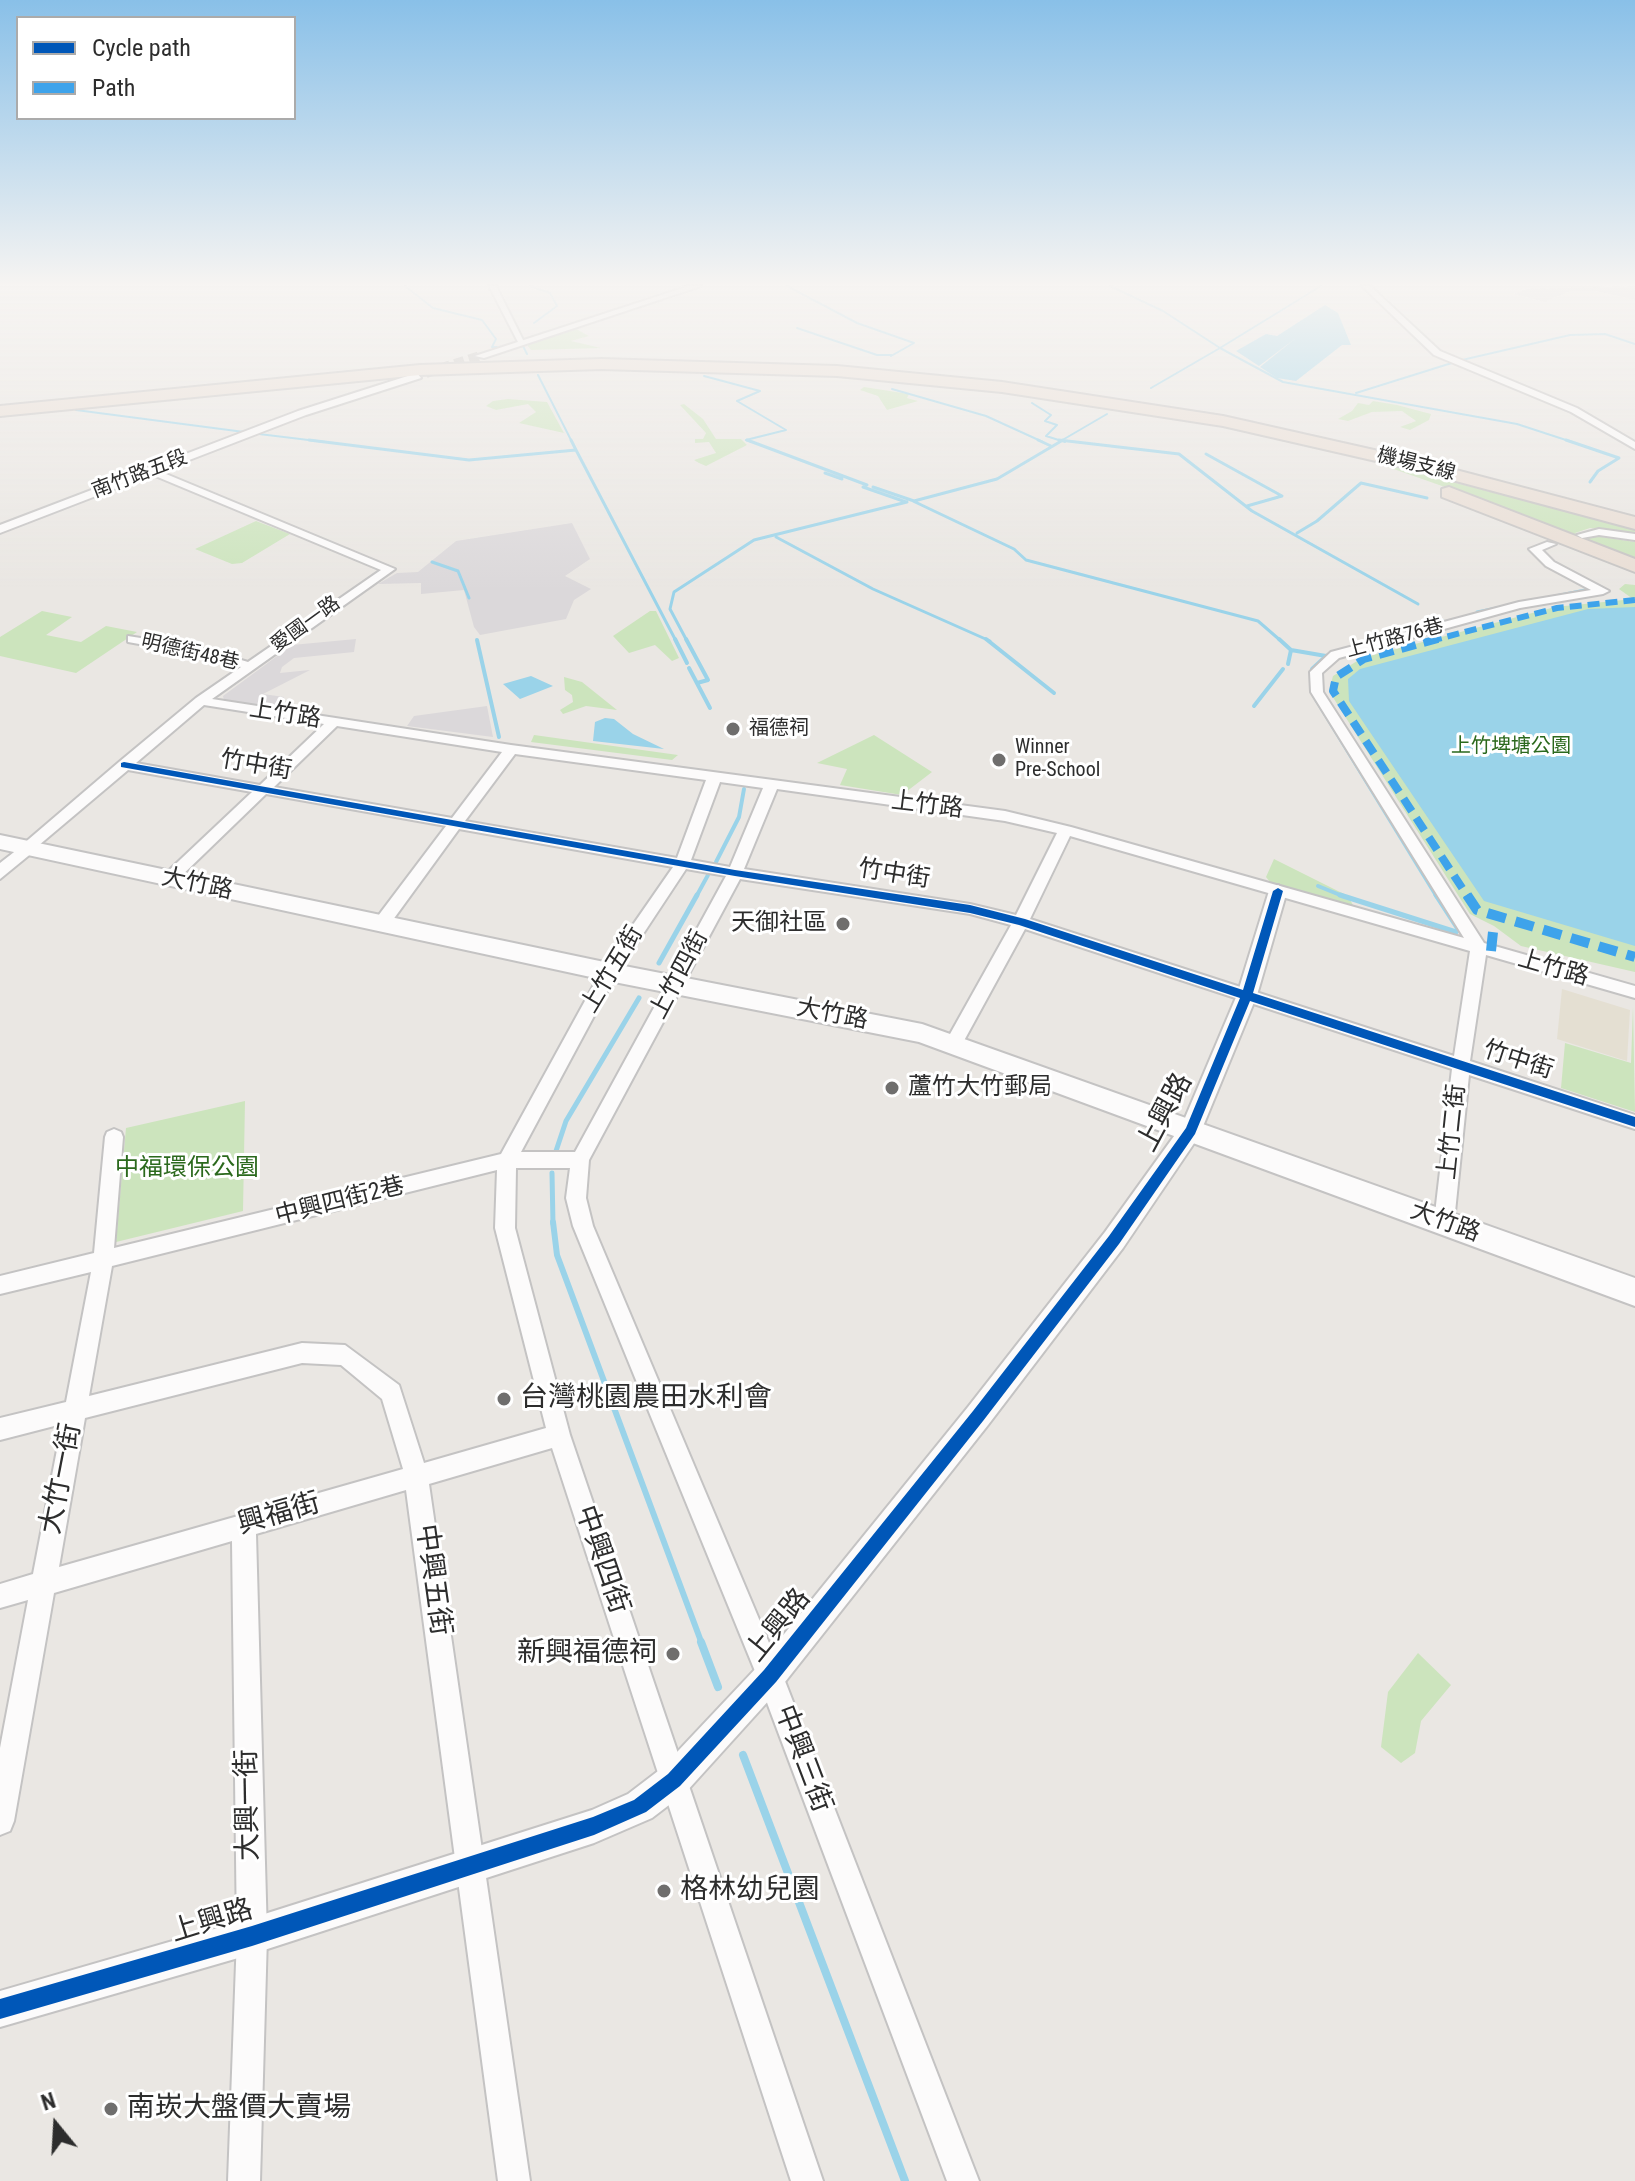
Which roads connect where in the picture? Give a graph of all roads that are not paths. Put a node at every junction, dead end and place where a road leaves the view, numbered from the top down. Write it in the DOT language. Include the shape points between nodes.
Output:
graph roads {
  1 [pos="147,388"];
  2 [pos="238,388"];
  3 [pos="380,388"];
  4 [pos="993,388"];
  5 [pos="1074,388"];
  6 [pos="1089,388"];
  7 [pos="1521,388"];
  8 [pos="1085,398"];
  9 [pos="0,403"];
  10 [pos="0,411"];
  11 [pos="1635,446"];
  12 [pos="1448,454"];
  13 [pos="151,471"];
  14 [pos="1635,512"];
  15 [pos="1500,513"];
  16 [pos="1635,523"];
  17 [pos="0,529"];
  18 [pos="1582,535"];
  19 [pos="1635,537"];
  20 [pos="1551,544"];
  21 [pos="1635,566"];
  22 [pos="1635,575"];
  23 [pos="132,639"];
  24 [pos="249,666"];
  25 [pos="201,701"];
  26 [pos="333,723"];
  27 [pos="511,749"];
  28 [pos="124,765"];
  29 [pos="714,778"];
  30 [pos="771,786"];
  31 [pos="262,790"];
  32 [pos="457,822"];
  33 [pos="1066,830"];
  34 [pos="0,842"];
  35 [pos="27,848"];
  36 [pos="683,863"];
  37 [pos="0,873"];
  38 [pos="735,873"];
  39 [pos="169,879"];
  40 [pos="1278,891"];
  41 [pos="1021,922"];
  42 [pos="381,924"];
  43 [pos="1479,948"];
  44 [pos="609,972"];
  45 [pos="675,985"];
  46 [pos="1635,992"];
  47 [pos="1247,995"];
  48 [pos="954,1043"];
  49 [pos="1461,1065"];
  50 [pos="1635,1122"];
  51 [pos="1191,1130"];
  52 [pos="114,1137"];
  53 [pos="507,1160"];
  54 [pos="580,1160"];
  55 [pos="1444,1222"];
  56 [pos="103,1261"];
  57 [pos="0,1285"];
  58 [pos="1635,1292"];
  59 [pos="75,1410"];
  60 [pos="0,1429"];
  61 [pos="559,1435"];
  62 [pos="416,1475"];
  63 [pos="244,1525"];
  64 [pos="43,1583"];
  65 [pos="0,1596"];
  66 [pos="770,1676"];
  67 [pos="674,1780"];
  68 [pos="0,1821"];
  69 [pos="473,1864"];
  70 [pos="252,1936"];
  71 [pos="0,2009"];
  72 [pos="244,2181"];
  73 [pos="514,2181"];
  74 [pos="807,2181"];
  75 [pos="963,2181"];
  1 -- 9 [label="highway, 機場支線"];
  2 -- 10 [label="highway, 機場支線"];
  3 -- 13 [label="street, 南竹路五段"];
  4 -- 8 [label="highway, 機場支線"];
  5 -- 14 [label="highway, 機場支線" via="1294,427"];
  6 -- 12 [label="highway" via="1182,399"];
  7 -- 11 [label="street" via="1574,410"];
  8 -- 15 [label="highway" via="1340,458"];
  8 -- 16 [label="highway, 機場支線" via="1309,439"];
  13 -- 17 [label="street, 南竹路五段"];
  13 -- 24 [label="street, 愛國一路" via="389,569"];
  15 -- 21 [label="highway"];
  15 -- 22 [label="highway"];
  18 -- 19 [label="street"];
  20 -- 43 [label="street, 上竹路76巷" via="1534,549 1550,564 1603,591 1519,605 1335,655 1316,672 1317,692"];
  23 -- 24 [label="street, 明德街48巷"];
  24 -- 25 [label="street, 愛國一路"];
  25 -- 26 [label="street, 上竹路"];
  25 -- 28 [label="street, 愛國一路"];
  26 -- 27 [label="street, 上竹路"];
  26 -- 31 [label="street"];
  27 -- 29 [label="street, 上竹路"];
  27 -- 32 [label="street"];
  28 -- 31 [label="street, 竹中街"];
  28 -- 35 [label="street, 愛國一路"];
  29 -- 30 [label="street, 上竹路"];
  29 -- 36 [label="street, 上竹五街"];
  30 -- 33 [label="street, 上竹路" via="1005,816"];
  30 -- 38 [label="street, 上竹四街"];
  31 -- 32 [label="street, 竹中街"];
  31 -- 39 [label="street"];
  32 -- 36 [label="street, 竹中街"];
  32 -- 42 [label="street"];
  33 -- 40 [label="street, 上竹路"];
  33 -- 41 [label="street"];
  34 -- 35 [label="main road, 大竹路"];
  35 -- 37 [label="street"];
  35 -- 39 [label="main road, 大竹路"];
  36 -- 38 [label="street, 竹中街"];
  36 -- 44 [label="street, 上竹五街"];
  38 -- 41 [label="street, 竹中街" via="970,909"];
  38 -- 45 [label="street, 上竹四街"];
  39 -- 42 [label="main road, 大竹路"];
  40 -- 43 [label="street, 上竹路"];
  40 -- 47 [label="street, 上興路"];
  41 -- 47 [label="street, 竹中街"];
  41 -- 48 [label="street"];
  42 -- 44 [label="main road, 大竹路"];
  43 -- 46 [label="street, 上竹路"];
  43 -- 49 [label="street, 上竹二街"];
  44 -- 45 [label="main road, 大竹路"];
  44 -- 53 [label="street, 上竹五街"];
  45 -- 48 [label="main road, 大竹路"];
  45 -- 54 [label="street, 上竹四街"];
  47 -- 49 [label="street, 竹中街"];
  47 -- 51 [label="street, 上興路"];
  48 -- 51 [label="main road, 大竹路"];
  49 -- 50 [label="street, 竹中街"];
  49 -- 55 [label="street, 上竹二街"];
  51 -- 55 [label="main road, 大竹路"];
  51 -- 66 [label="street, 上興路" via="1050,1324"];
  52 -- 56 [label="street, 大竹一街"];
  53 -- 54 [label="street, 中興四街2巷"];
  53 -- 56 [label="street, 中興四街2巷"];
  53 -- 61 [label="street, 中興四街" via="505,1228"];
  54 -- 66 [label="street, 中興三街" via="576,1198 583,1226"];
  55 -- 58 [label="main road, 大竹路"];
  56 -- 57 [label="street, 中興四街2巷"];
  56 -- 59 [label="street, 大竹一街"];
  59 -- 60 [label="street, 中興五街"];
  59 -- 62 [label="street, 中興五街" via="302,1353 345,1355 391,1393"];
  59 -- 64 [label="street, 大竹一街"];
  61 -- 62 [label="street, 興福街"];
  61 -- 67 [label="street, 中興四街"];
  62 -- 63 [label="street, 興福街"];
  62 -- 69 [label="street, 中興五街"];
  63 -- 64 [label="street, 興福街"];
  63 -- 70 [label="street, 大興一街"];
  64 -- 65 [label="street, 興福街"];
  64 -- 68 [label="street, 大竹一街"];
  66 -- 67 [label="street, 上興路"];
  66 -- 75 [label="street, 中興三街"];
  67 -- 69 [label="street, 上興路" via="640,1806 594,1826"];
  67 -- 74 [label="street, 中興四街"];
  69 -- 70 [label="street, 上興路"];
  69 -- 73 [label="street, 中興五街"];
  70 -- 71 [label="street, 上興路"];
  70 -- 72 [label="street, 大興一街"];
}
